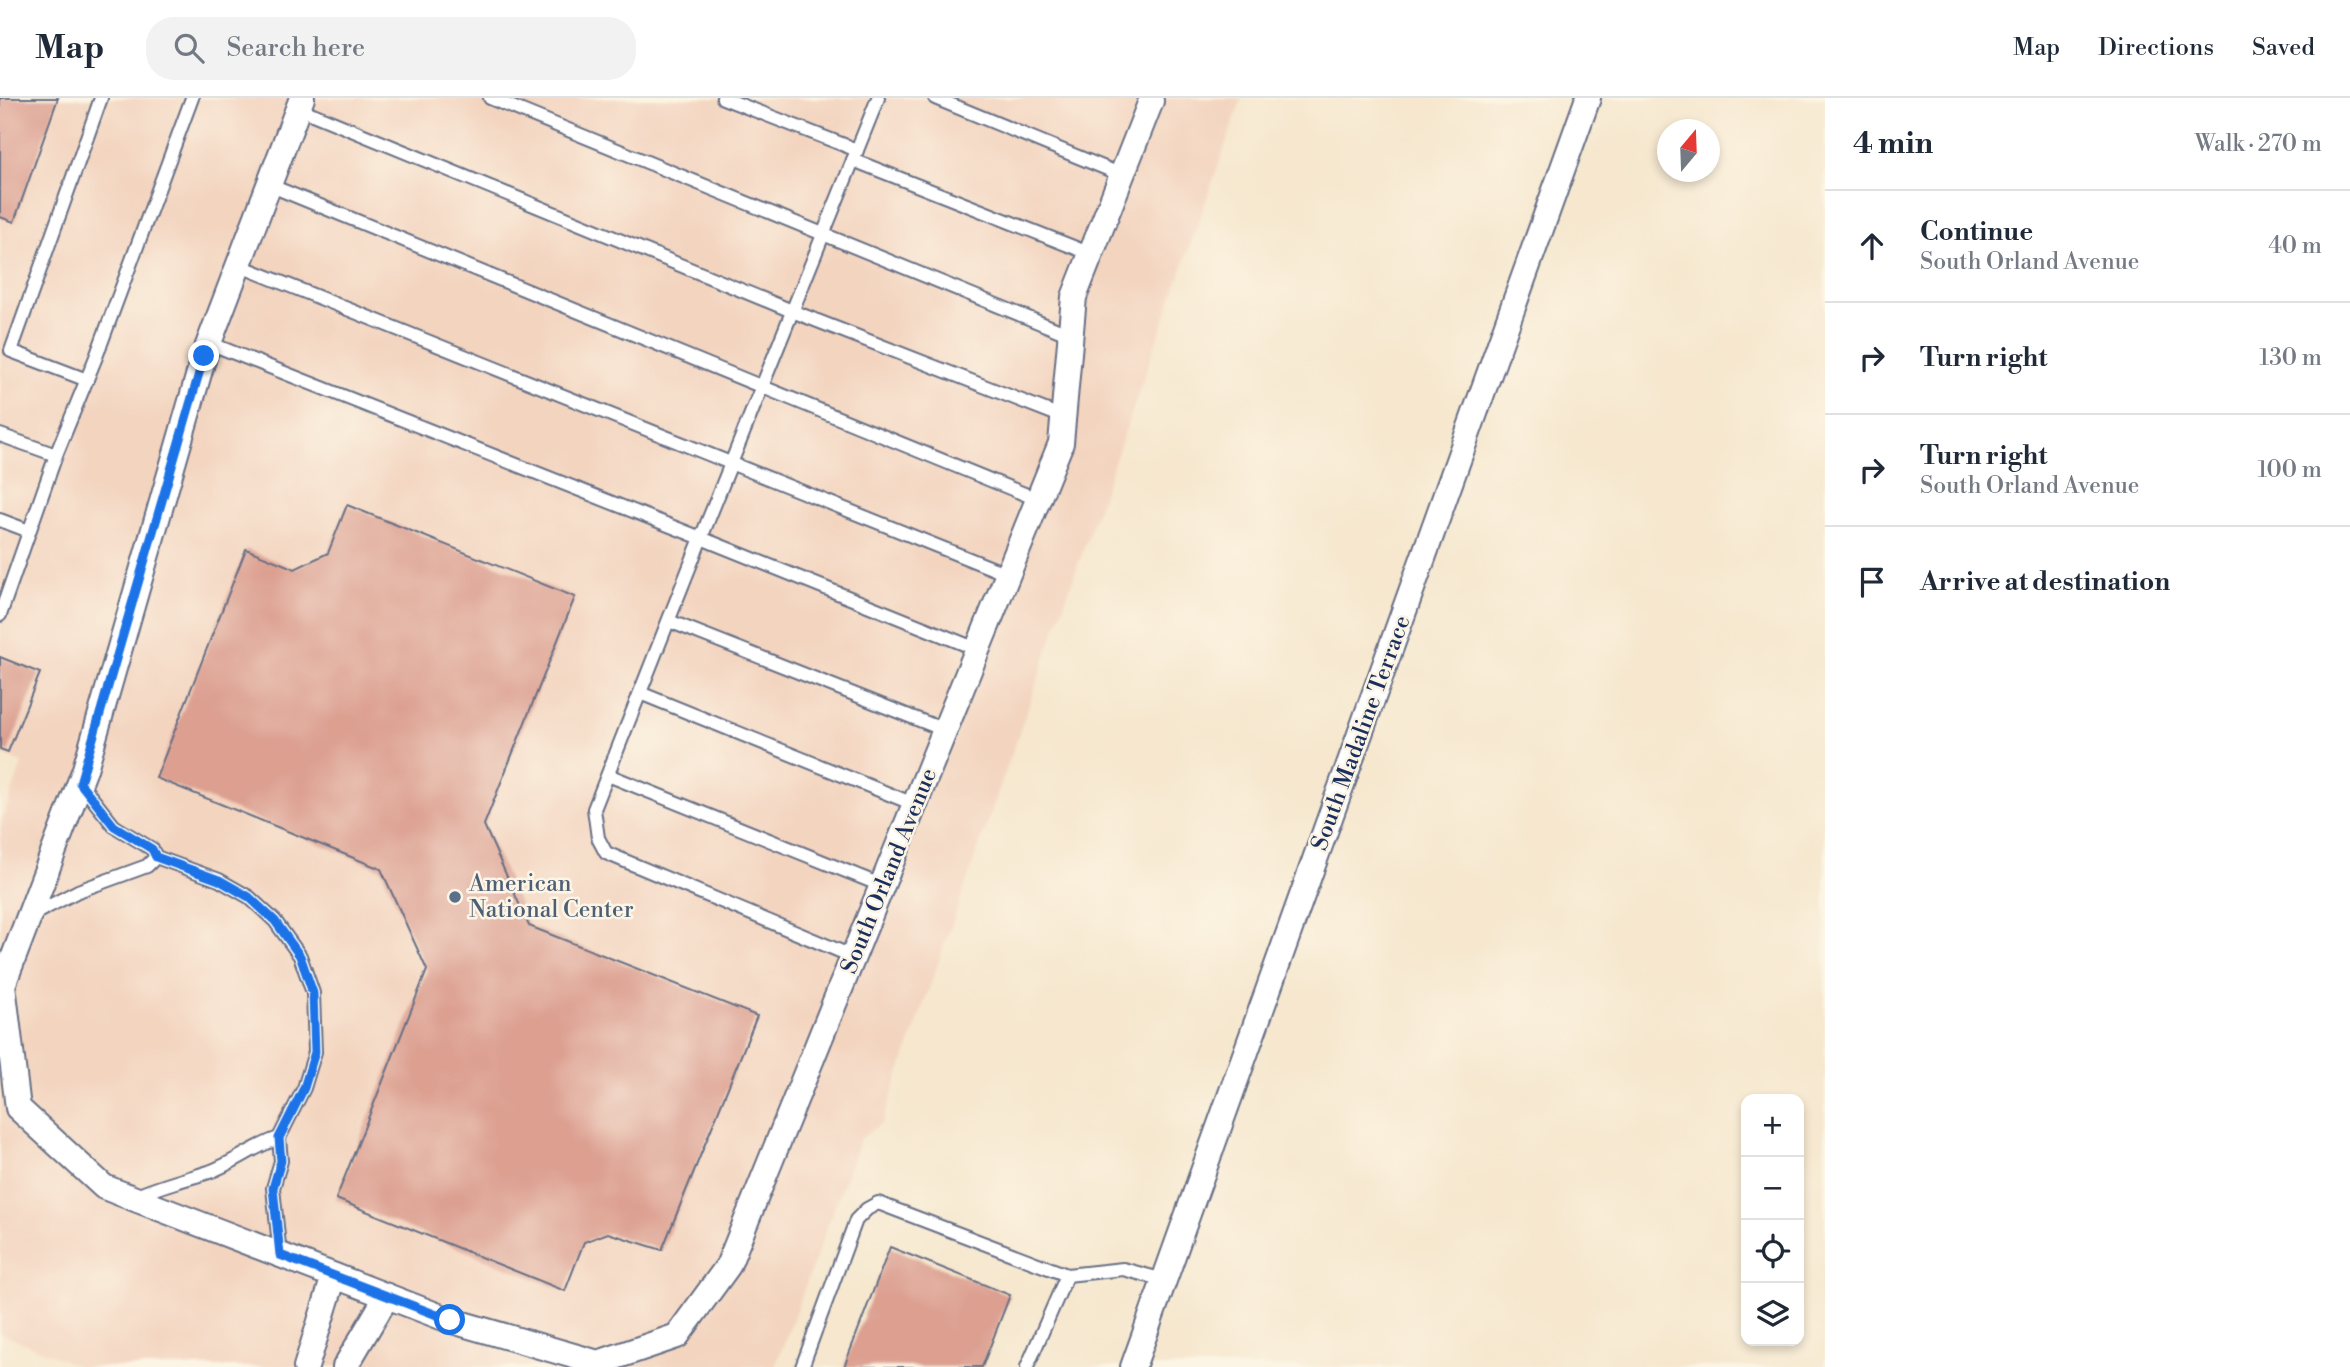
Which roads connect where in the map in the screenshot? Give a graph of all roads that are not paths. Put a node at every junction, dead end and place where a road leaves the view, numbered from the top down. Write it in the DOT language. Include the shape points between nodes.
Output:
graph roads {
  1 [pos="101,98"];
  2 [pos="192,98"];
  3 [pos="490,98"];
  4 [pos="723,98"];
  5 [pos="878,98"];
  6 [pos="935,98"];
  7 [pos="1588,98"];
  8 [pos="1148,99"];
  9 [pos="300,103"];
  10 [pos="855,155"];
  11 [pos="1122,175"];
  12 [pos="269,185"];
  13 [pos="824,234"];
  14 [pos="1091,254"];
  15 [pos="239,265"];
  16 [pos="792,311"];
  17 [pos="1070,335"];
  18 [pos="209,342"];
  19 [pos="87,380"];
  20 [pos="763,385"];
  21 [pos="1063,417"];
  22 [pos="0,435"];
  23 [pos="56,455"];
  24 [pos="732,463"];
  25 [pos="1039,500"];
  26 [pos="0,520"];
  27 [pos="29,531"];
  28 [pos="701,538"];
  29 [pos="1009,575"];
  30 [pos="0,615"];
  31 [pos="668,621"];
  32 [pos="979,650"];
  33 [pos="640,693"];
  34 [pos="947,731"];
  35 [pos="608,775"];
  36 [pos="80,783"];
  37 [pos="916,805"];
  38 [pos="156,857"];
  39 [pos="883,886"];
  40 [pos="29,917"];
  41 [pos="854,957"];
  42 [pos="279,1138"];
  43 [pos="132,1198"];
  44 [pos="280,1255"];
  45 [pos="1067,1275"];
  46 [pos="334,1276"];
  47 [pos="1164,1280"];
  48 [pos="387,1296"];
  49 [pos="1029,1363"];
  50 [pos="306,1367"];
  51 [pos="345,1367"];
  52 [pos="802,1367"];
  53 [pos="1016,1367"];
  54 [pos="1133,1367"];
  1 -- 19 [label="lane" via="11,351"];
  2 -- 19 [label="lane"];
  3 -- 13 [label="lane"];
  4 -- 10 [label="lane"];
  5 -- 10 [label="lane"];
  6 -- 11 [label="lane"];
  7 -- 47 [label="street, South Madaline Terrace"];
  8 -- 11 [label="street, South Orland Avenue"];
  9 -- 12 [label="street, South Orland Avenue"];
  9 -- 16 [label="lane"];
  10 -- 13 [label="lane"];
  10 -- 14 [label="lane"];
  11 -- 14 [label="street, South Orland Avenue"];
  12 -- 15 [label="street, South Orland Avenue"];
  12 -- 20 [label="lane"];
  13 -- 16 [label="lane"];
  13 -- 17 [label="lane"];
  14 -- 17 [label="street, South Orland Avenue" via="1074,297"];
  15 -- 18 [label="street, South Orland Avenue"];
  15 -- 24 [label="lane"];
  16 -- 20 [label="lane"];
  16 -- 21 [label="lane"];
  17 -- 21 [label="street, South Orland Avenue"];
  18 -- 28 [label="lane"];
  18 -- 36 [label="street, South Orland Avenue"];
  19 -- 23 [label="lane"];
  20 -- 24 [label="lane"];
  20 -- 25 [label="lane"];
  21 -- 25 [label="street, South Orland Avenue" via="1061,443"];
  22 -- 23 [label="lane"];
  23 -- 27 [label="lane"];
  24 -- 28 [label="lane"];
  24 -- 29 [label="lane"];
  25 -- 29 [label="street, South Orland Avenue"];
  26 -- 27 [label="lane"];
  27 -- 30 [label="lane"];
  28 -- 31 [label="lane"];
  28 -- 32 [label="lane"];
  29 -- 32 [label="street, South Orland Avenue"];
  31 -- 33 [label="lane"];
  31 -- 34 [label="lane"];
  32 -- 34 [label="street, South Orland Avenue"];
  33 -- 35 [label="lane"];
  33 -- 37 [label="lane"];
  34 -- 37 [label="street, South Orland Avenue"];
  35 -- 39 [label="lane"];
  35 -- 41 [label="lane" via="594,809 598,838 606,853"];
  36 -- 38 [label="lane" via="114,826 152,849"];
  36 -- 40 [label="street, South Orland Avenue"];
  37 -- 39 [label="street, South Orland Avenue"];
  38 -- 40 [label="lane" via="147,866 78,891"];
  38 -- 42 [label="lane" via="219,880 249,897 275,921 300,956 313,993 315,1052 304,1088"];
  39 -- 41 [label="street, South Orland Avenue"];
  40 -- 43 [label="street, South Orland Avenue" via="3,985 18,1108 104,1187"];
  41 -- 48 [label="street, South Orland Avenue" via="728,1266 677,1336 598,1363 450,1320"];
  42 -- 43 [label="lane" via="209,1171"];
  42 -- 44 [label="lane" via="281,1161 273,1188"];
  43 -- 44 [label="street, South Orland Avenue"];
  44 -- 46 [label="street, South Orland Avenue"];
  45 -- 47 [label="lane" via="1123,1269"];
  45 -- 49 [label="lane"];
  45 -- 52 [label="lane" via="878,1203 856,1220"];
  46 -- 48 [label="street, South Orland Avenue"];
  46 -- 50 [label="street"];
  47 -- 54 [label="street, South Madaline Terrace"];
  48 -- 51 [label="street"];
  49 -- 53 [label="lane"];
}
